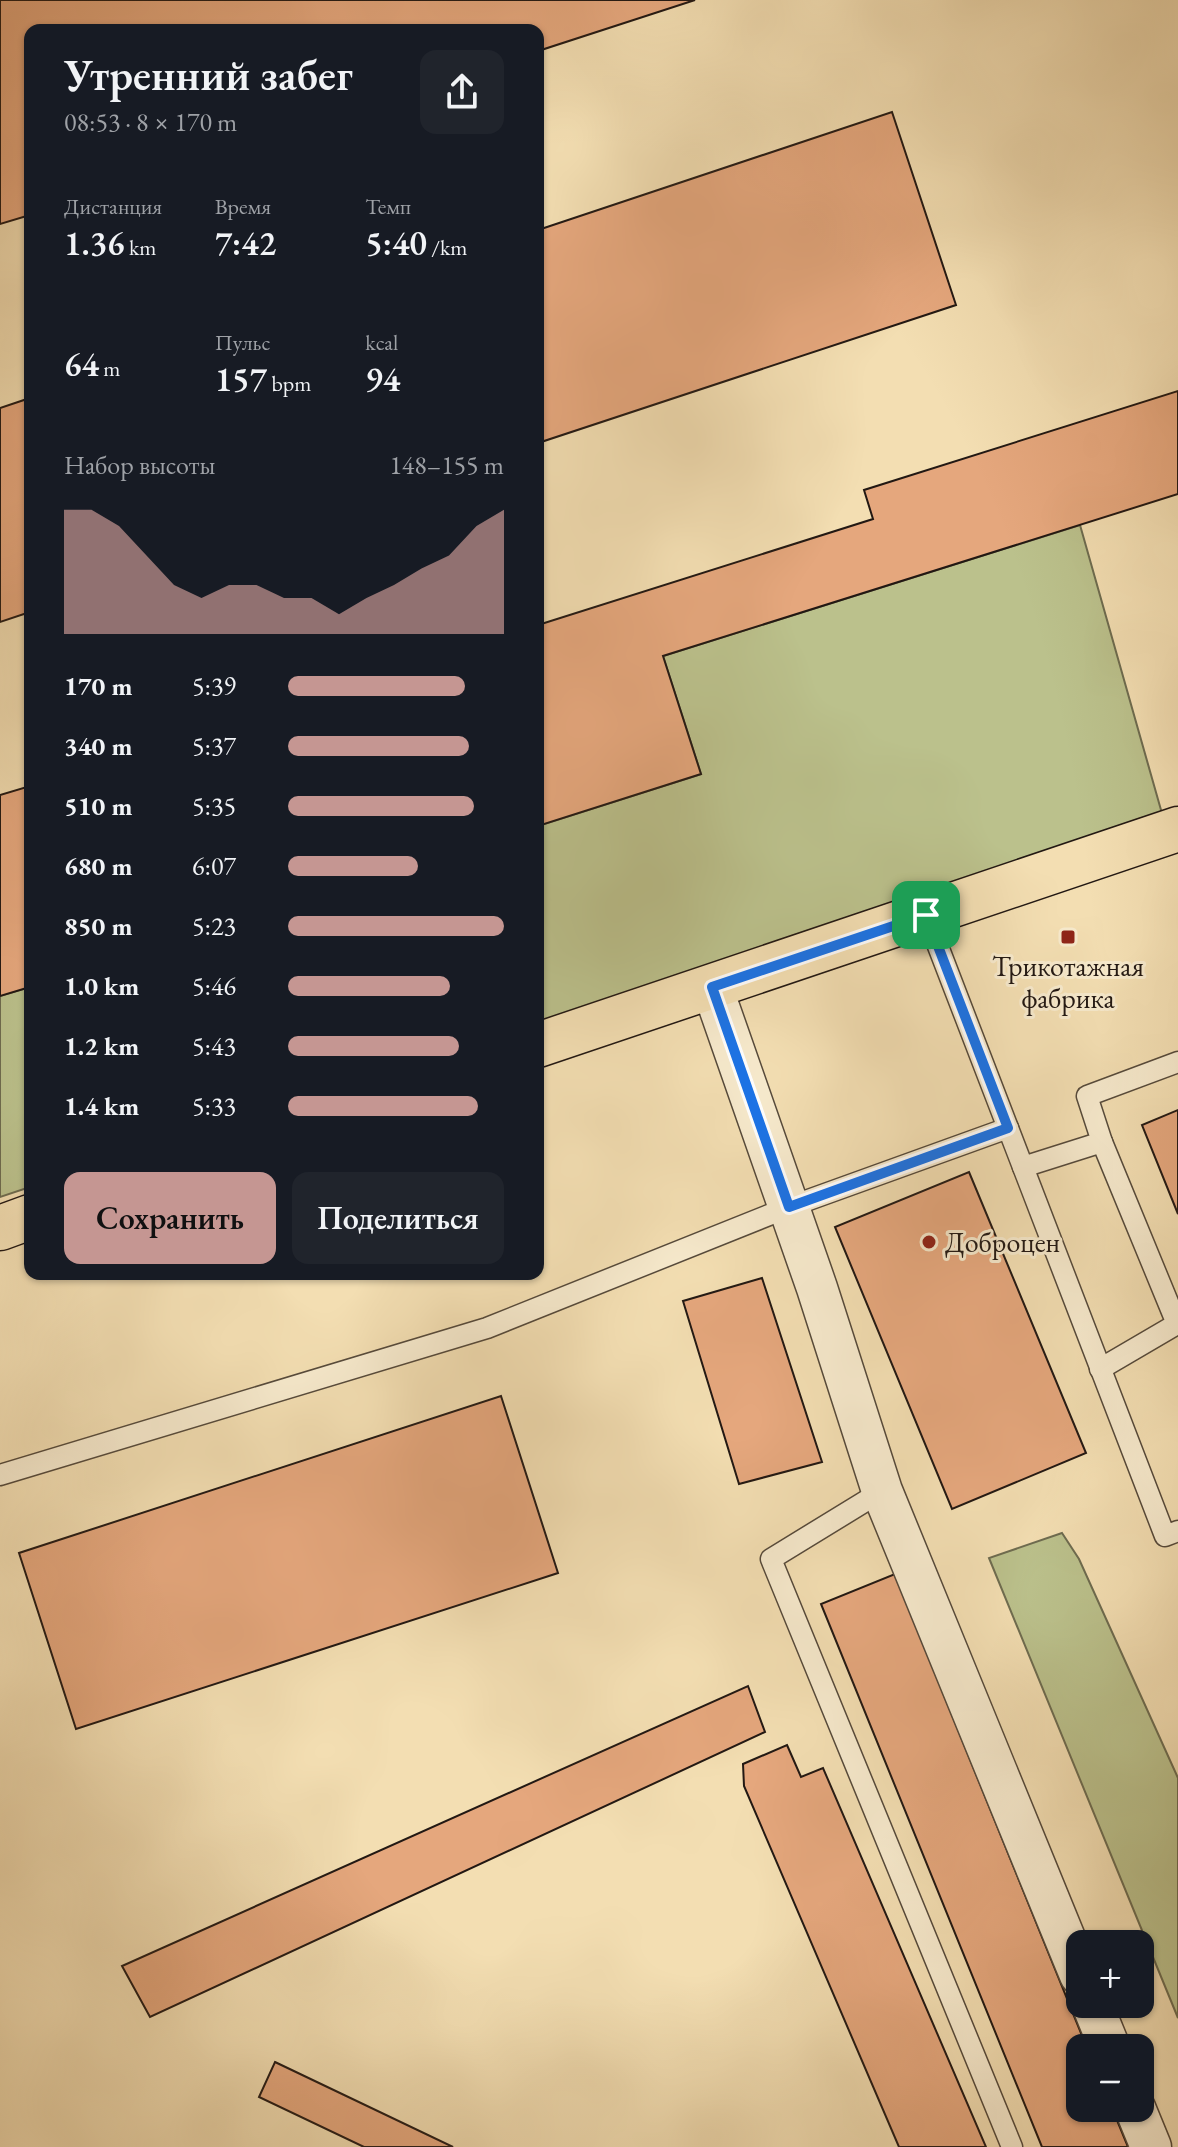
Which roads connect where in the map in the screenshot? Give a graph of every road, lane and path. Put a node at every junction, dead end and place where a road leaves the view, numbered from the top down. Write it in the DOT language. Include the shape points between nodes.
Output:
graph roads {
  1 [pos="1178,829"];
  2 [pos="926,915"];
  3 [pos="712,987"];
  4 [pos="544,1043"];
  5 [pos="1178,1062"];
  6 [pos="1008,1128"];
  7 [pos="1102,1142"];
  8 [pos="1023,1167"];
  9 [pos="789,1207"];
  10 [pos="24,1219"];
  11 [pos="0,1228"];
  12 [pos="1100,1369"];
  13 [pos="0,1475"];
  14 [pos="882,1491"];
  15 [pos="1178,1531"];
  16 [pos="1066,1941"];
  17 [pos="1141,2122"];
  18 [pos="1012,2147"];
  19 [pos="1151,2147"];
  1 -- 2 [label="main road"];
  2 -- 3 [label="main road"];
  2 -- 6 [label="lane"];
  3 -- 4 [label="main road"];
  3 -- 9 [label="street"];
  5 -- 7 [label="lane" via="1087,1096"];
  6 -- 8 [label="lane"];
  6 -- 9 [label="lane"];
  7 -- 8 [label="lane"];
  7 -- 12 [label="lane" via="1177,1324"];
  8 -- 12 [label="lane"];
  9 -- 13 [label="lane" via="487,1328"];
  9 -- 14 [label="street"];
  10 -- 11 [label="main road"];
  12 -- 15 [label="lane" via="1165,1536"];
  14 -- 16 [label="street"];
  14 -- 18 [label="lane" via="771,1559"];
  17 -- 19 [label="street"];
}
